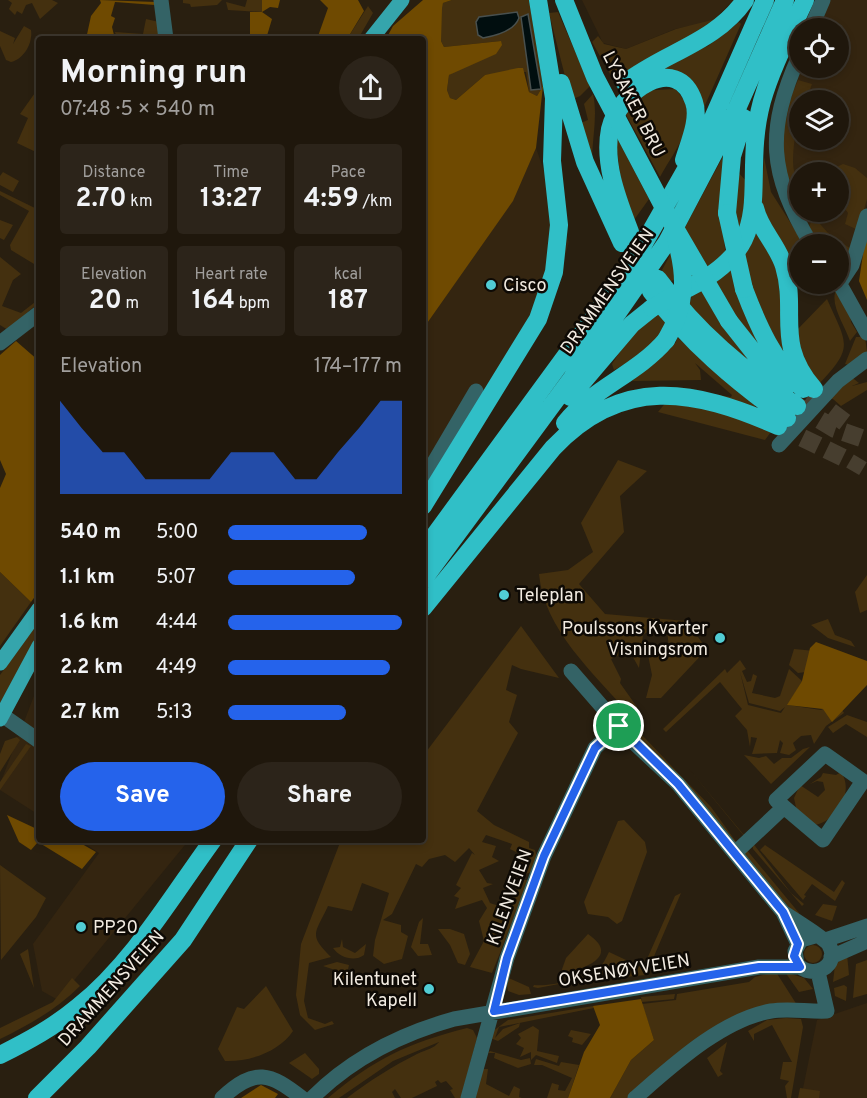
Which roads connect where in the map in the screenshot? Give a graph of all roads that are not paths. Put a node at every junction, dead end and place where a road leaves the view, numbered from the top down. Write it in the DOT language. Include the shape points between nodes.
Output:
graph roads {
  1 [pos="161,0"];
  2 [pos="402,0"];
  3 [pos="538,0"];
  4 [pos="564,0"];
  5 [pos="746,0"];
  6 [pos="765,0"];
  7 [pos="785,0"];
  8 [pos="805,0"];
  9 [pos="823,0"];
  10 [pos="815,18"];
  11 [pos="774,27"];
  12 [pos="166,36"];
  13 [pos="373,36"];
  14 [pos="792,78"];
  15 [pos="677,188"];
  16 [pos="755,206"];
  17 [pos="867,216"];
  18 [pos="611,219"];
  19 [pos="672,224"];
  20 [pos="806,234"];
  21 [pos="849,270"];
  22 [pos="654,293"];
  23 [pos="846,294"];
  24 [pos="36,315"];
  25 [pos="867,333"];
  26 [pos="0,343"];
  27 [pos="867,359"];
  28 [pos="476,391"];
  29 [pos="798,406"];
  30 [pos="530,436"];
  31 [pos="779,445"];
  32 [pos="532,472"];
  33 [pos="426,476"];
  34 [pos="426,501"];
  35 [pos="426,541"];
  36 [pos="426,576"];
  37 [pos="426,604"];
  38 [pos="36,613"];
  39 [pos="36,652"];
  40 [pos="0,663"];
  41 [pos="571,671"];
  42 [pos="1,717"];
  43 [pos="619,726"];
  44 [pos="36,739"];
  45 [pos="787,810"];
  46 [pos="211,843"];
  47 [pos="247,843"];
  48 [pos="735,853"];
  49 [pos="783,912"];
  50 [pos="867,926"];
  51 [pos="820,938"];
  52 [pos="867,941"];
  53 [pos="796,947"];
  54 [pos="831,957"];
  55 [pos="759,967"];
  56 [pos="800,967"];
  57 [pos="818,972"];
  58 [pos="494,1011"];
  59 [pos="0,1055"];
  60 [pos="37,1098"];
  61 [pos="222,1098"];
  62 [pos="302,1098"];
  63 [pos="312,1098"];
  64 [pos="468,1098"];
  65 [pos="635,1098"];
  1 -- 12 [label="street"];
  2 -- 13 [label="main road"];
  3 -- 18 [label="highway" via="585,162"];
  3 -- 34 [label="highway" via="554,98 552,161 559,225 559,246 549,293 519,353"];
  4 -- 19 [label="highway, LYSAKER BRU, bridge" via="595,77"];
  5 -- 18 [label="highway" via="710,35 636,74 614,94 604,111 597,142"];
  6 -- 15 [label="highway, DRAMMENSVEIEN" via="706,134"];
  7 -- 11 [label="highway, DRAMMENSVEIEN"];
  8 -- 16 [label="highway" via="762,101 756,141"];
  9 -- 10 [label="street"];
  11 -- 29 [label="highway, bridge" via="732,156 728,213 744,289 769,346 787,373"];
  11 -- 30 [label="highway, DRAMMENSVEIEN" via="721,143 667,242"];
  14 -- 20 [label="street" via="780,113 777,166 786,198"];
  15 -- 18 [label="highway" via="695,123 694,101 680,83 656,79 632,91 610,128 608,158 626,238"];
  15 -- 35 [label="highway, DRAMMENSVEIEN" via="614,291"];
  16 -- 22 [label="highway, bridge" via="747,235 729,262 714,275 678,293"];
  16 -- 29 [label="highway" via="758,223 785,269 791,347 801,372"];
  17 -- 21 [label="street"];
  19 -- 29 [label="highway, bridge" via="729,321"];
  19 -- 32 [label="highway, bridge" via="684,285 679,312 666,340 580,406"];
  22 -- 29 [label="highway" via="686,315 726,355"];
  22 -- 30 [label="highway" via="581,387"];
  23 -- 25 [label="street"];
  24 -- 26 [label="street"];
  27 -- 31 [label="street" via="838,381"];
  28 -- 33 [label="street"];
  29 -- 32 [label="highway" via="739,410 675,396 638,398 607,406 584,419"];
  30 -- 36 [label="highway, DRAMMENSVEIEN"];
  32 -- 37 [label="highway"];
  38 -- 40 [label="main road"];
  39 -- 42 [label="main road"];
  41 -- 43 [label="street"];
  42 -- 44 [label="street"];
  43 -- 48 [label="street" via="678,784"];
  43 -- 58 [label="street, KILENVEIEN" via="595,748 544,856 507,958"];
  45 -- 45 [label="street" via="823,840 863,781 825,754 776,800"];
  45 -- 48 [label="street"];
  46 -- 59 [label="highway, DRAMMENSVEIEN" via="137,944 92,995 42,1033"];
  47 -- 60 [label="highway, DRAMMENSVEIEN" via="183,940"];
  48 -- 49 [label="street"];
  49 -- 51 [label="street"];
  49 -- 53 [label="street"];
  50 -- 51 [label="street"];
  51 -- 53 [label="street" via="805,937"];
  51 -- 54 [label="street" via="831,948"];
  52 -- 54 [label="street"];
  53 -- 55 [label="street, OKSENØYVEIEN"];
  53 -- 56 [label="street"];
  54 -- 57 [label="street"];
  55 -- 56 [label="street, OKSENØYVEIEN"];
  55 -- 58 [label="street, OKSENØYVEIEN"];
  56 -- 57 [label="street"];
  57 -- 65 [label="street" via="827,1011 759,1014 703,1043"];
  58 -- 63 [label="street, OKSENØYVEIEN" via="406,1034 356,1061"];
  58 -- 64 [label="street, KILENVEIEN"];
  61 -- 62 [label="street" via="240,1084 265,1076 280,1081"];
}
